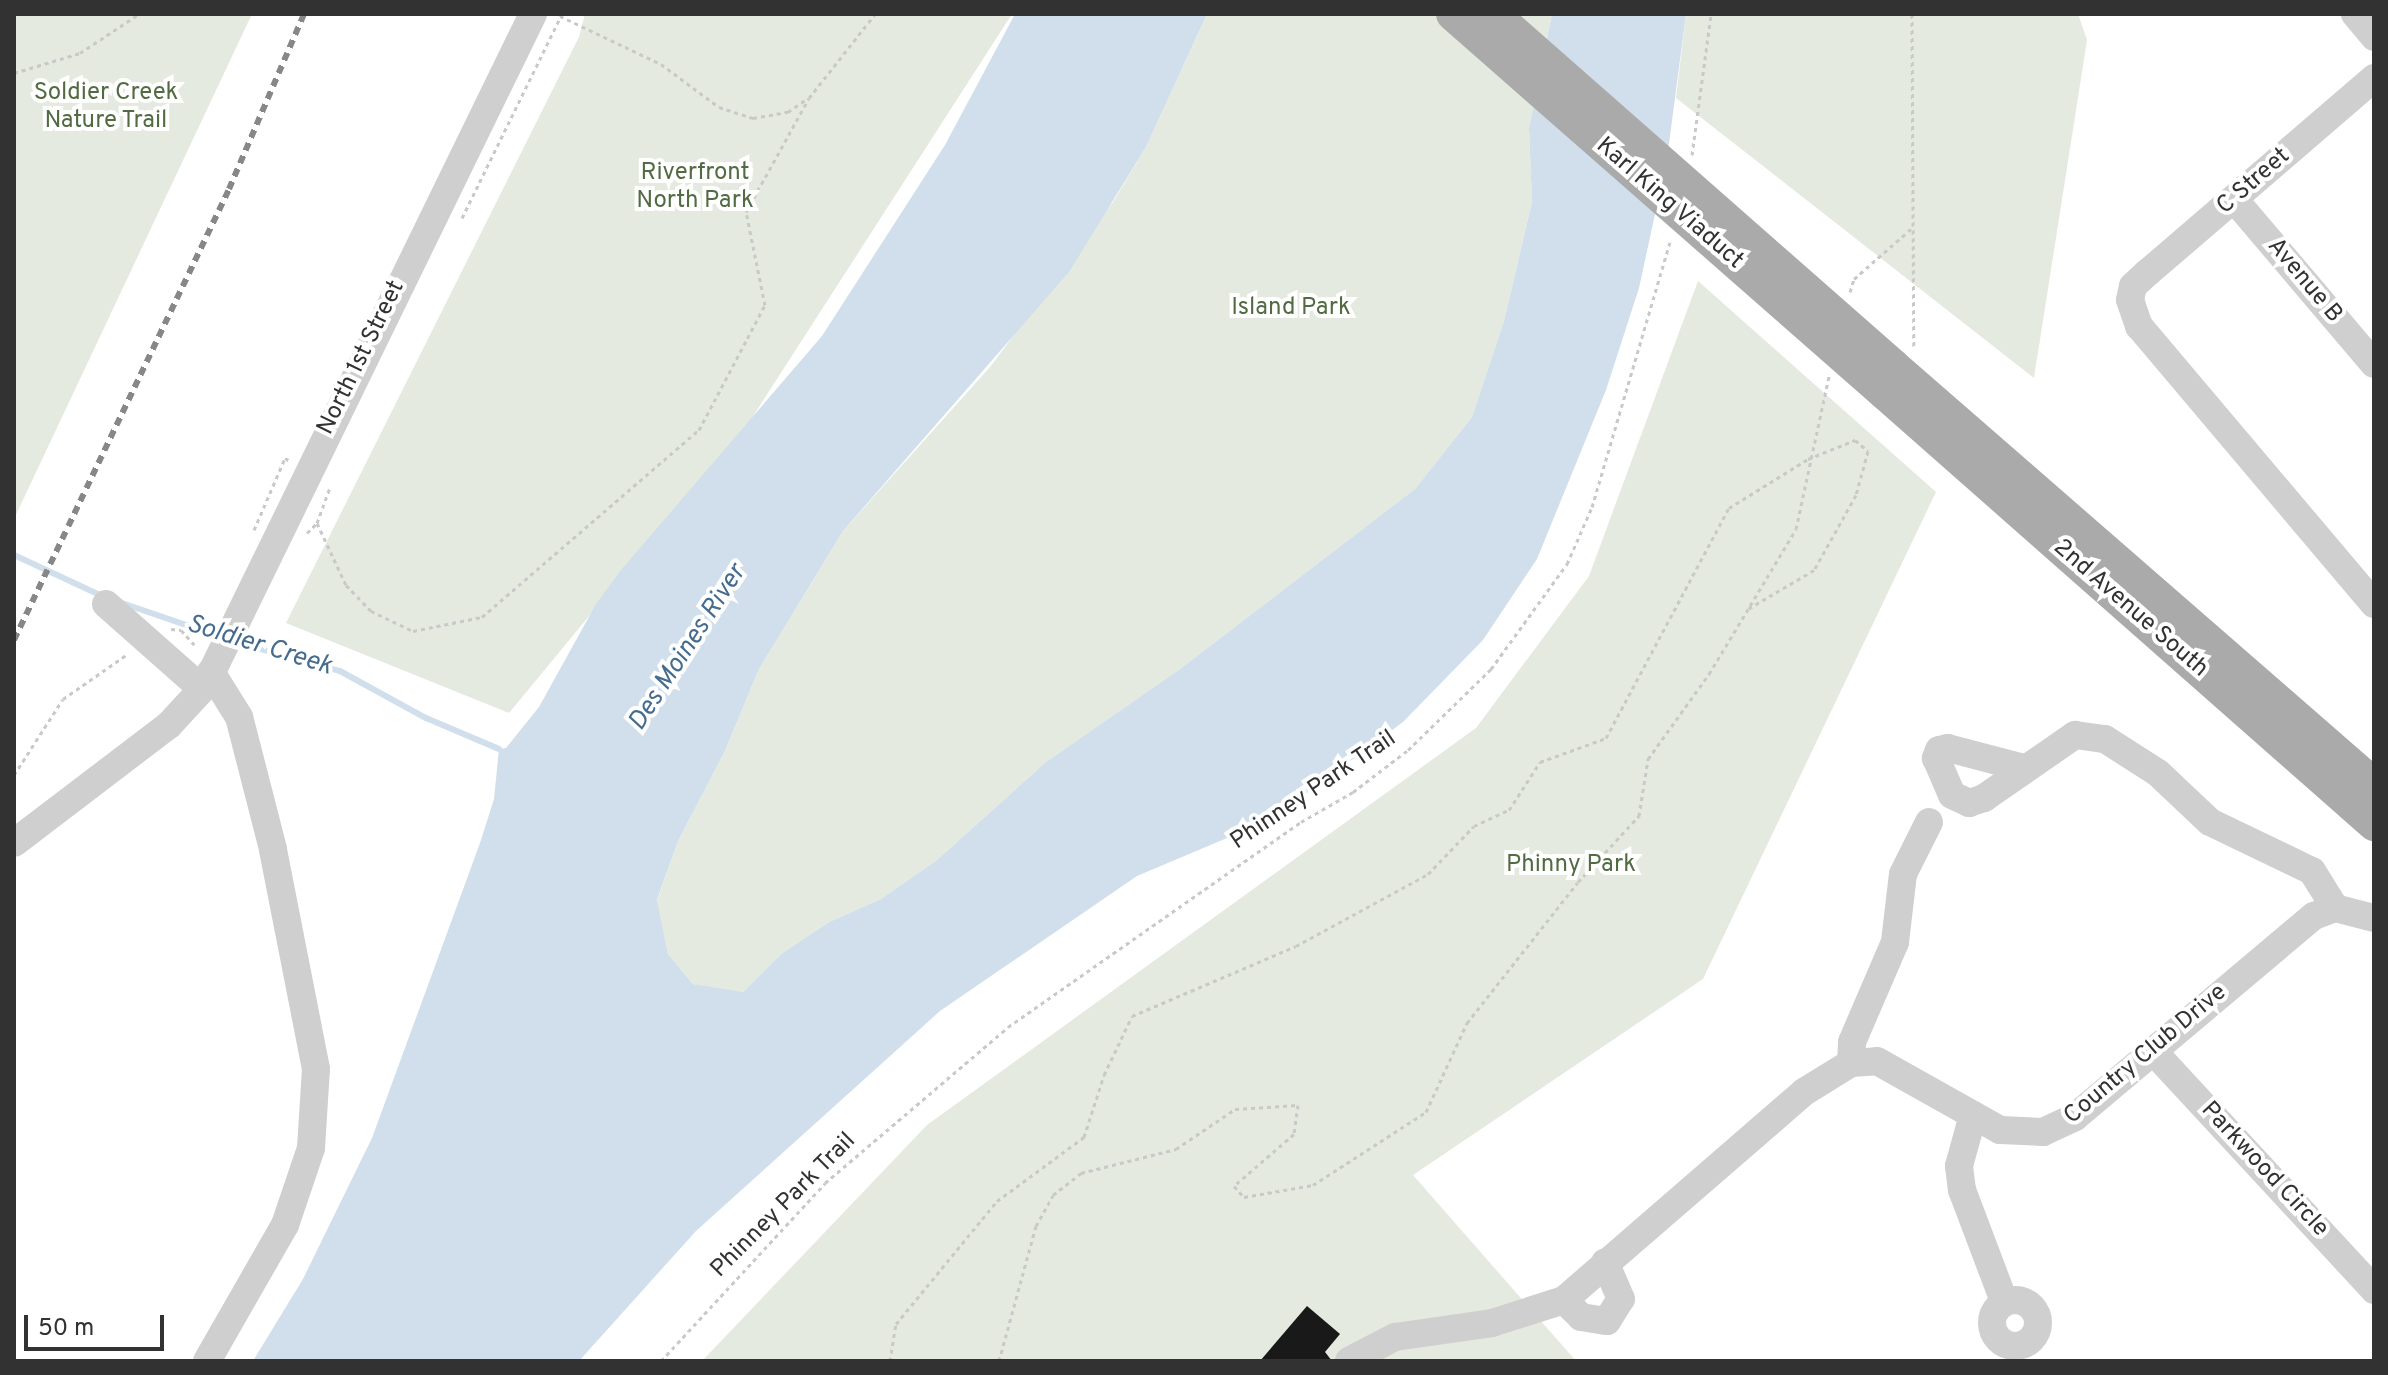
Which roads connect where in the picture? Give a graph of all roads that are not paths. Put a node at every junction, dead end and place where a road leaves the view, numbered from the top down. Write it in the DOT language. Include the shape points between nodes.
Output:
graph roads {
  1 [pos="1453,14"];
  2 [pos="1493,14"];
  3 [pos="2355,14"];
  4 [pos="552,15"];
  5 [pos="2374,37"];
  6 [pos="2373,82"];
  7 [pos="2234,199"];
  8 [pos="2374,364"];
  9 [pos="1897,371"];
  10 [pos="106,604"];
  11 [pos="2374,604"];
  12 [pos="204,672"];
  13 [pos="2024,768"];
  14 [pos="2374,785"];
  15 [pos="1929,822"];
  16 [pos="2374,824"];
  17 [pos="14,843"];
  18 [pos="2335,908"];
  19 [pos="2374,918"];
  20 [pos="2153,1051"];
  21 [pos="1851,1063"];
  22 [pos="1973,1115"];
  23 [pos="1605,1262"];
  24 [pos="2374,1290"];
  25 [pos="1564,1300"];
  26 [pos="2004,1301"];
  27 [pos="207,1361"];
  28 [pos="1349,1361"];
  1 -- 9 [label="main road, Karl King Viaduct, bridge"];
  2 -- 9 [label="main road, Karl King Viaduct, bridge"];
  3 -- 5 [label="street"];
  4 -- 12 [label="street, North 1st Street"];
  6 -- 7 [label="street, C Street"];
  7 -- 8 [label="street, Avenue B"];
  7 -- 11 [label="street, C Street" via="2133,286 2130,310"];
  9 -- 14 [label="main road"];
  9 -- 16 [label="main road, 2nd Avenue South"];
  10 -- 12 [label="street" via="149,639"];
  12 -- 17 [label="street, North 1st Street" via="169,725"];
  12 -- 27 [label="street" via="239,717 273,849 316,1069 311,1148 285,1225"];
  13 -- 18 [label="street" via="2075,735 2105,739 2158,773 2210,822 2312,871"];
  15 -- 21 [label="street" via="1903,874 1895,942 1852,1042"];
  18 -- 19 [label="street"];
  18 -- 20 [label="street, Country Club Drive" via="2295,930"];
  20 -- 22 [label="street, Country Club Drive" via="2059,1127 2021,1134"];
  20 -- 24 [label="street, Parkwood Circle"];
  21 -- 22 [label="street, Country Club Drive" via="1877,1061"];
  21 -- 23 [label="street" via="1804,1092"];
  22 -- 26 [label="street" via="1959,1166 1962,1190"];
  23 -- 25 [label="street"];
  23 -- 25 [label="street" via="1621,1299 1607,1321 1581,1317"];
  25 -- 28 [label="street" via="1492,1323 1395,1337"];
}
